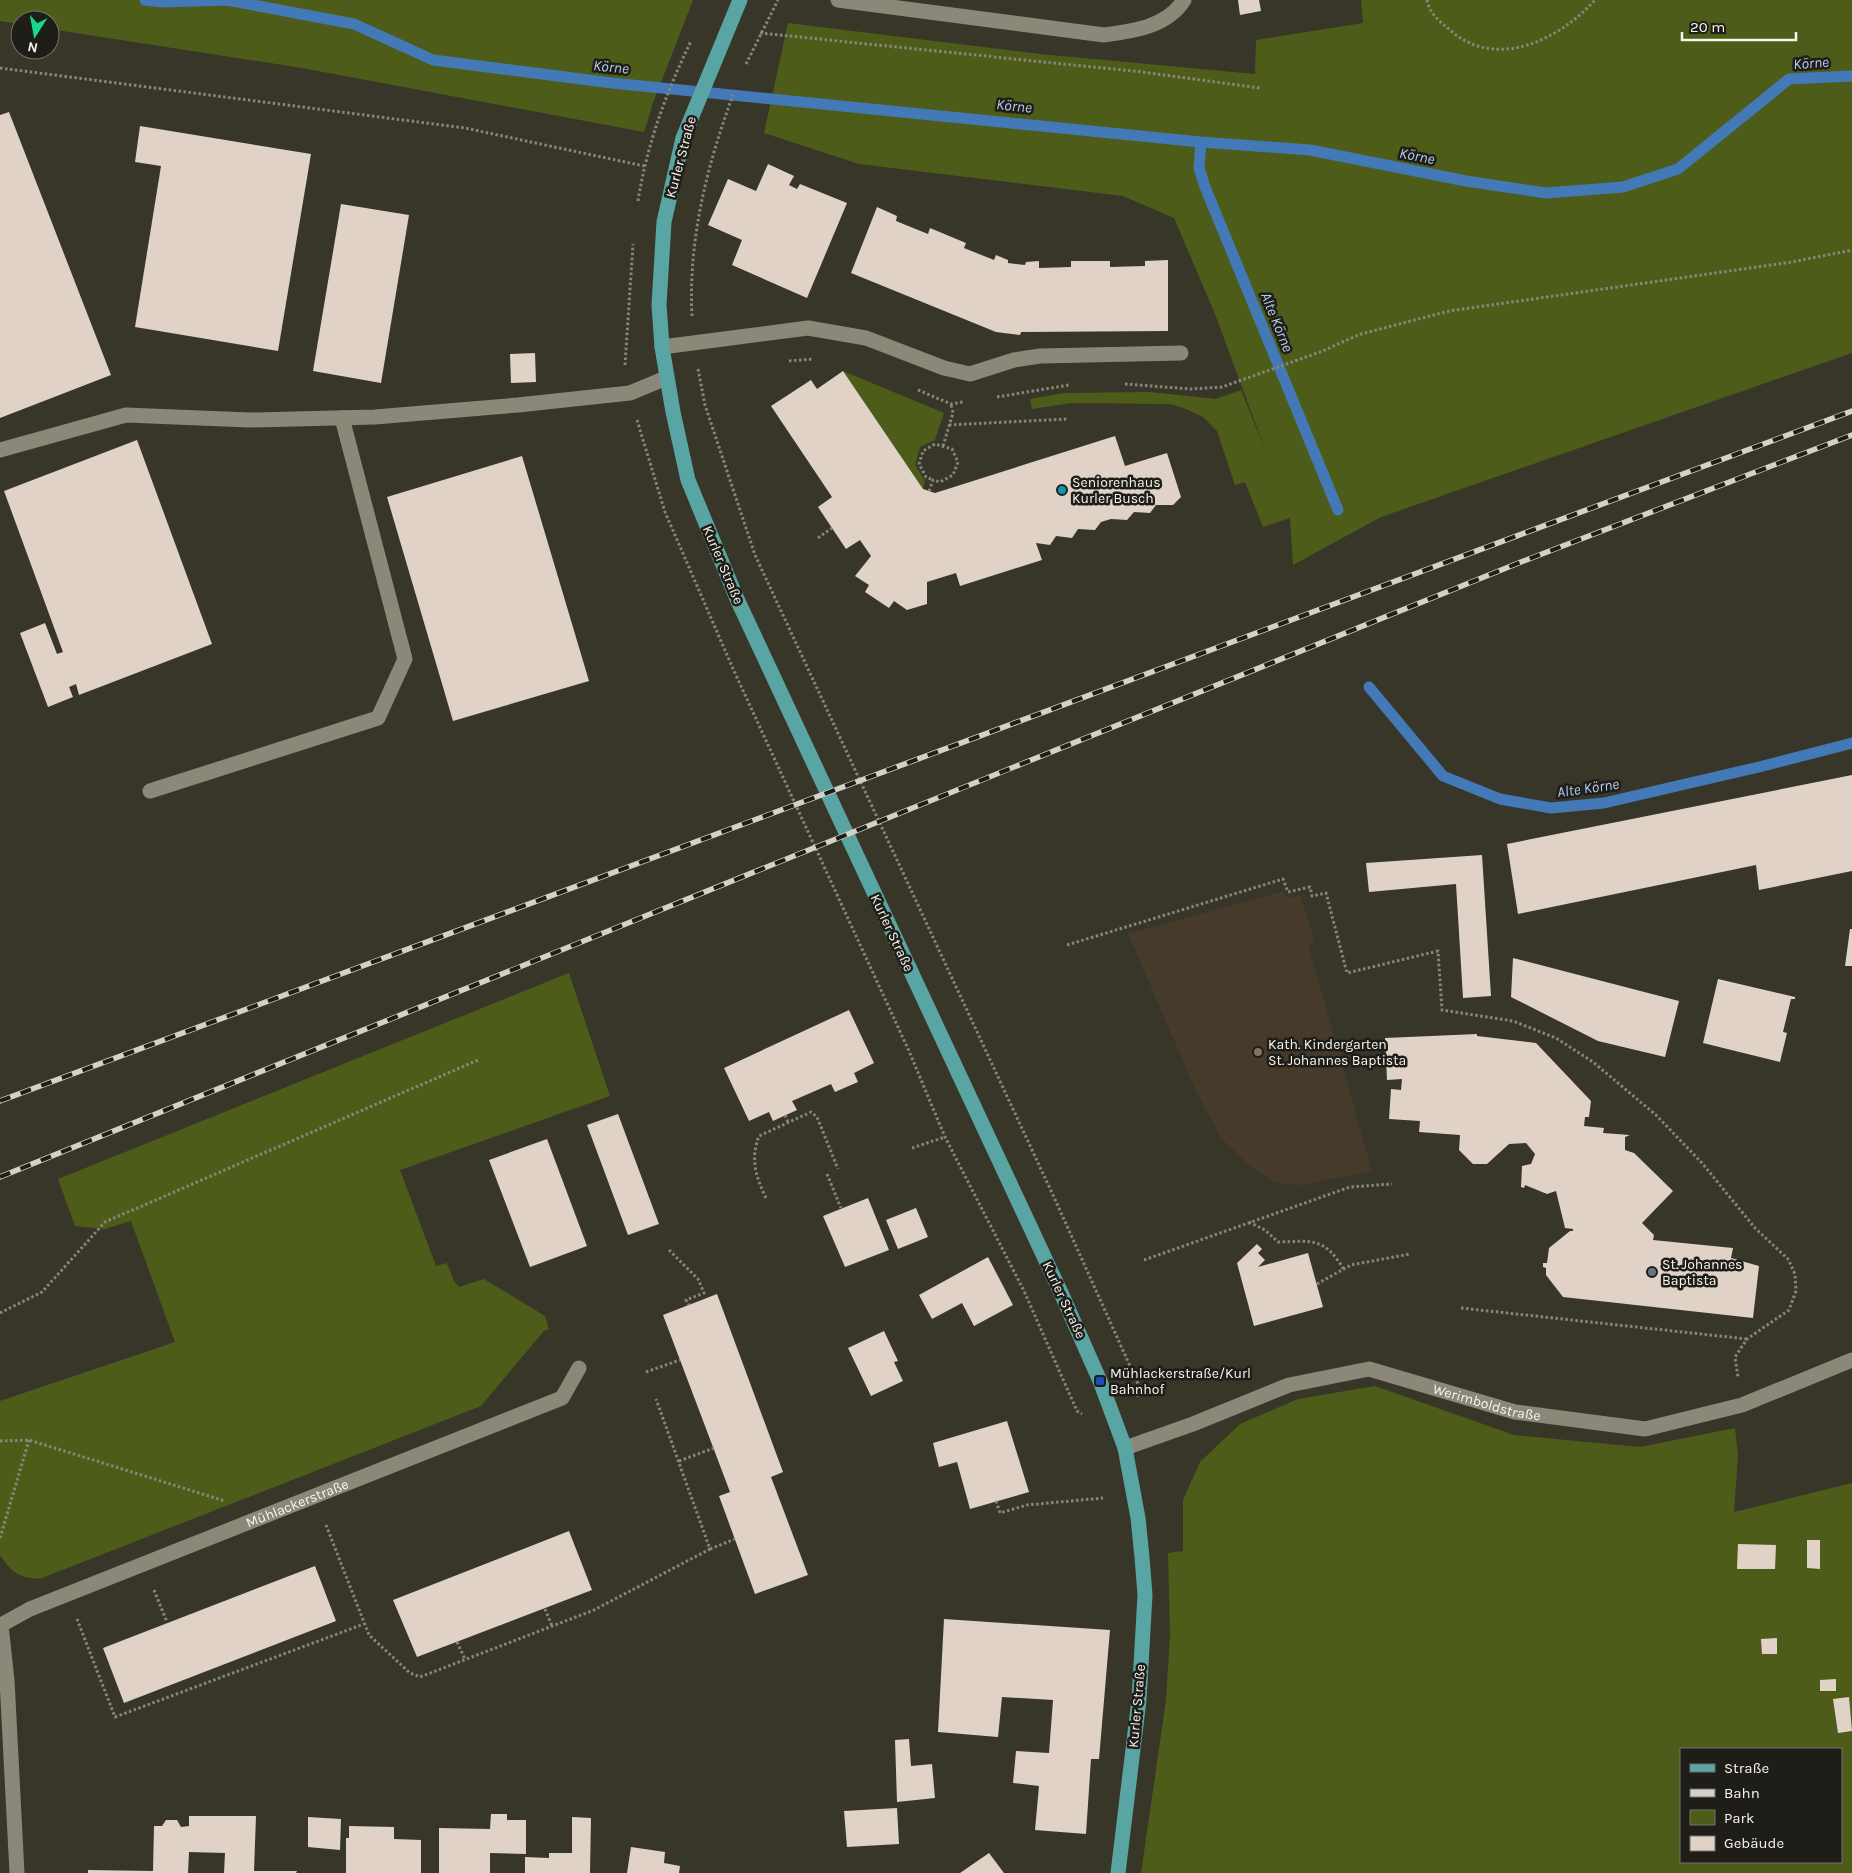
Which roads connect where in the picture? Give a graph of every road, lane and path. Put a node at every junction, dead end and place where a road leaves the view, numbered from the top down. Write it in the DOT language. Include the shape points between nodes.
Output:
graph roads {
  1 [pos="740,0"];
  2 [pos="778,0"];
  3 [pos="838,0"];
  4 [pos="1184,0"];
  5 [pos="1427,0"];
  6 [pos="1595,0"];
  7 [pos="760,33"];
  8 [pos="693,37"];
  9 [pos="745,67"];
  10 [pos="0,68"];
  11 [pos="1260,88"];
  12 [pos="734,92"];
  13 [pos="653,134"];
  14 [pos="675,172"];
  15 [pos="1852,250"];
  16 [pos="694,343"];
  17 [pos="662,347"];
  18 [pos="1181,354"];
  19 [pos="666,378"];
  20 [pos="1248,378"];
  21 [pos="951,404"];
  22 [pos="342,418"];
  23 [pos="637,418"];
  24 [pos="1067,419"];
  25 [pos="950,425"];
  26 [pos="943,446"];
  27 [pos="0,450"];
  28 [pos="933,480"];
  29 [pos="930,491"];
  30 [pos="832,528"];
  31 [pos="818,538"];
  32 [pos="150,791"];
  33 [pos="1068,945"];
  34 [pos="478,1060"];
  35 [pos="785,1115"];
  36 [pos="788,1122"];
  37 [pos="944,1137"];
  38 [pos="912,1148"];
  39 [pos="838,1169"];
  40 [pos="827,1174"];
  41 [pos="1392,1184"];
  42 [pos="766,1198"];
  43 [pos="841,1208"];
  44 [pos="1250,1222"];
  45 [pos="669,1250"];
  46 [pos="1410,1254"];
  47 [pos="1144,1260"];
  48 [pos="1344,1270"];
  49 [pos="1317,1284"];
  50 [pos="689,1305"];
  51 [pos="1461,1308"];
  52 [pos="0,1313"];
  53 [pos="1747,1339"];
  54 [pos="680,1360"];
  55 [pos="1852,1360"];
  56 [pos="579,1368"];
  57 [pos="646,1372"];
  58 [pos="1737,1374"];
  59 [pos="1139,1386"];
  60 [pos="656,1400"];
  61 [pos="1077,1411"];
  62 [pos="29,1440"];
  63 [pos="0,1441"];
  64 [pos="714,1448"];
  65 [pos="1124,1448"];
  66 [pos="679,1461"];
  67 [pos="1103,1498"];
  68 [pos="996,1502"];
  69 [pos="233,1504"];
  70 [pos="326,1524"];
  71 [pos="0,1538"];
  72 [pos="735,1539"];
  73 [pos="710,1548"];
  74 [pos="154,1589"];
  75 [pos="545,1609"];
  76 [pos="77,1618"];
  77 [pos="167,1622"];
  78 [pos="0,1624"];
  79 [pos="364,1624"];
  80 [pos="552,1626"];
  81 [pos="457,1642"];
  82 [pos="464,1659"];
  83 [pos="17,1873"];
  84 [pos="1118,1873"];
  1 -- 14 [label="main road, Kurler Straße" via="684,138"];
  2 -- 7 [label="path"];
  3 -- 4 [label="street" via="1104,35 1146,28 1179,8"];
  5 -- 6 [label="path" via="1428,8 1440,22 1463,41 1490,50 1509,50 1554,35 1581,16"];
  7 -- 9 [label="path"];
  7 -- 11 [label="path" via="1142,72"];
  8 -- 13 [label="path" via="663,102"];
  10 -- 14 [label="path" via="465,128"];
  12 -- 16 [label="path" via="715,142 694,242 691,301"];
  14 -- 17 [label="main road, Kurler Straße" via="664,222 659,305"];
  15 -- 20 [label="path" via="1792,262 1449,311 1361,334"];
  16 -- 17 [label="street"];
  16 -- 18 [label="street" via="808,328 866,338 944,368 970,374 1014,360 1040,356"];
  16 -- 59 [label="path" via="705,405 755,555"];
  17 -- 19 [label="main road, Kurler Straße"];
  19 -- 22 [label="street" via="630,392 518,406"];
  19 -- 65 [label="main road, Kurler Straße" via="688,480 737,599 1062,1295 1100,1381"];
  21 -- 25 [label="path"];
  22 -- 27 [label="street" via="248,420 126,415"];
  22 -- 32 [label="street" via="405,659 378,718"];
  23 -- 37 [label="path" via="669,521 909,1051"];
  24 -- 25 [label="path"];
  25 -- 26 [label="path"];
  26 -- 28 [label="path" via="935,444 923,451 919,464 926,476"];
  26 -- 28 [label="path" via="952,449 958,462 953,475 940,482"];
  28 -- 29 [label="path"];
  30 -- 31 [label="path"];
  33 -- 53 [label="path" via="1283,879 1288,892 1310,887 1312,896 1326,893 1347,972 1438,951 1442,1010 1513,1021 1556,1038 1593,1062 1656,1115 1702,1163 1755,1228 1788,1259 1795,1274 1796,1291 1789,1310"];
  34 -- 52 [label="path" via="105,1222 42,1292"];
  35 -- 36 [label="path"];
  36 -- 39 [label="path" via="811,1112 818,1116"];
  36 -- 42 [label="path" via="759,1136 755,1146 756,1176"];
  37 -- 38 [label="path"];
  37 -- 61 [label="path" via="1024,1291"];
  40 -- 43 [label="path"];
  41 -- 44 [label="path" via="1350,1187"];
  44 -- 47 [label="path"];
  44 -- 48 [label="path" via="1278,1242 1307,1240 1323,1244 1336,1255"];
  45 -- 50 [label="path" via="698,1279 704,1293 686,1300"];
  46 -- 48 [label="path" via="1351,1265"];
  48 -- 49 [label="path"];
  51 -- 53 [label="path"];
  53 -- 58 [label="path" via="1735,1357"];
  54 -- 57 [label="path"];
  55 -- 65 [label="street, Werimboldstraße" via="1742,1405 1645,1429 1515,1412 1369,1369 1289,1385"];
  56 -- 78 [label="street, Mühlackerstraße" via="562,1398 30,1609"];
  60 -- 66 [label="path"];
  62 -- 63 [label="path"];
  62 -- 69 [label="path"];
  62 -- 71 [label="path"];
  64 -- 66 [label="path"];
  65 -- 84 [label="main road, Kurler Straße" via="1138,1518 1145,1594 1139,1700"];
  66 -- 73 [label="path"];
  67 -- 68 [label="path" via="1027,1505 1000,1513"];
  70 -- 79 [label="path"];
  72 -- 73 [label="path"];
  73 -- 80 [label="path" via="594,1610"];
  74 -- 77 [label="path"];
  75 -- 80 [label="path"];
  76 -- 79 [label="path" via="115,1718"];
  78 -- 83 [label="street, Mühlackerstraße" via="7,1680"];
  79 -- 82 [label="path" via="368,1635 410,1673 420,1677"];
  80 -- 82 [label="path"];
  81 -- 82 [label="path"];
}
